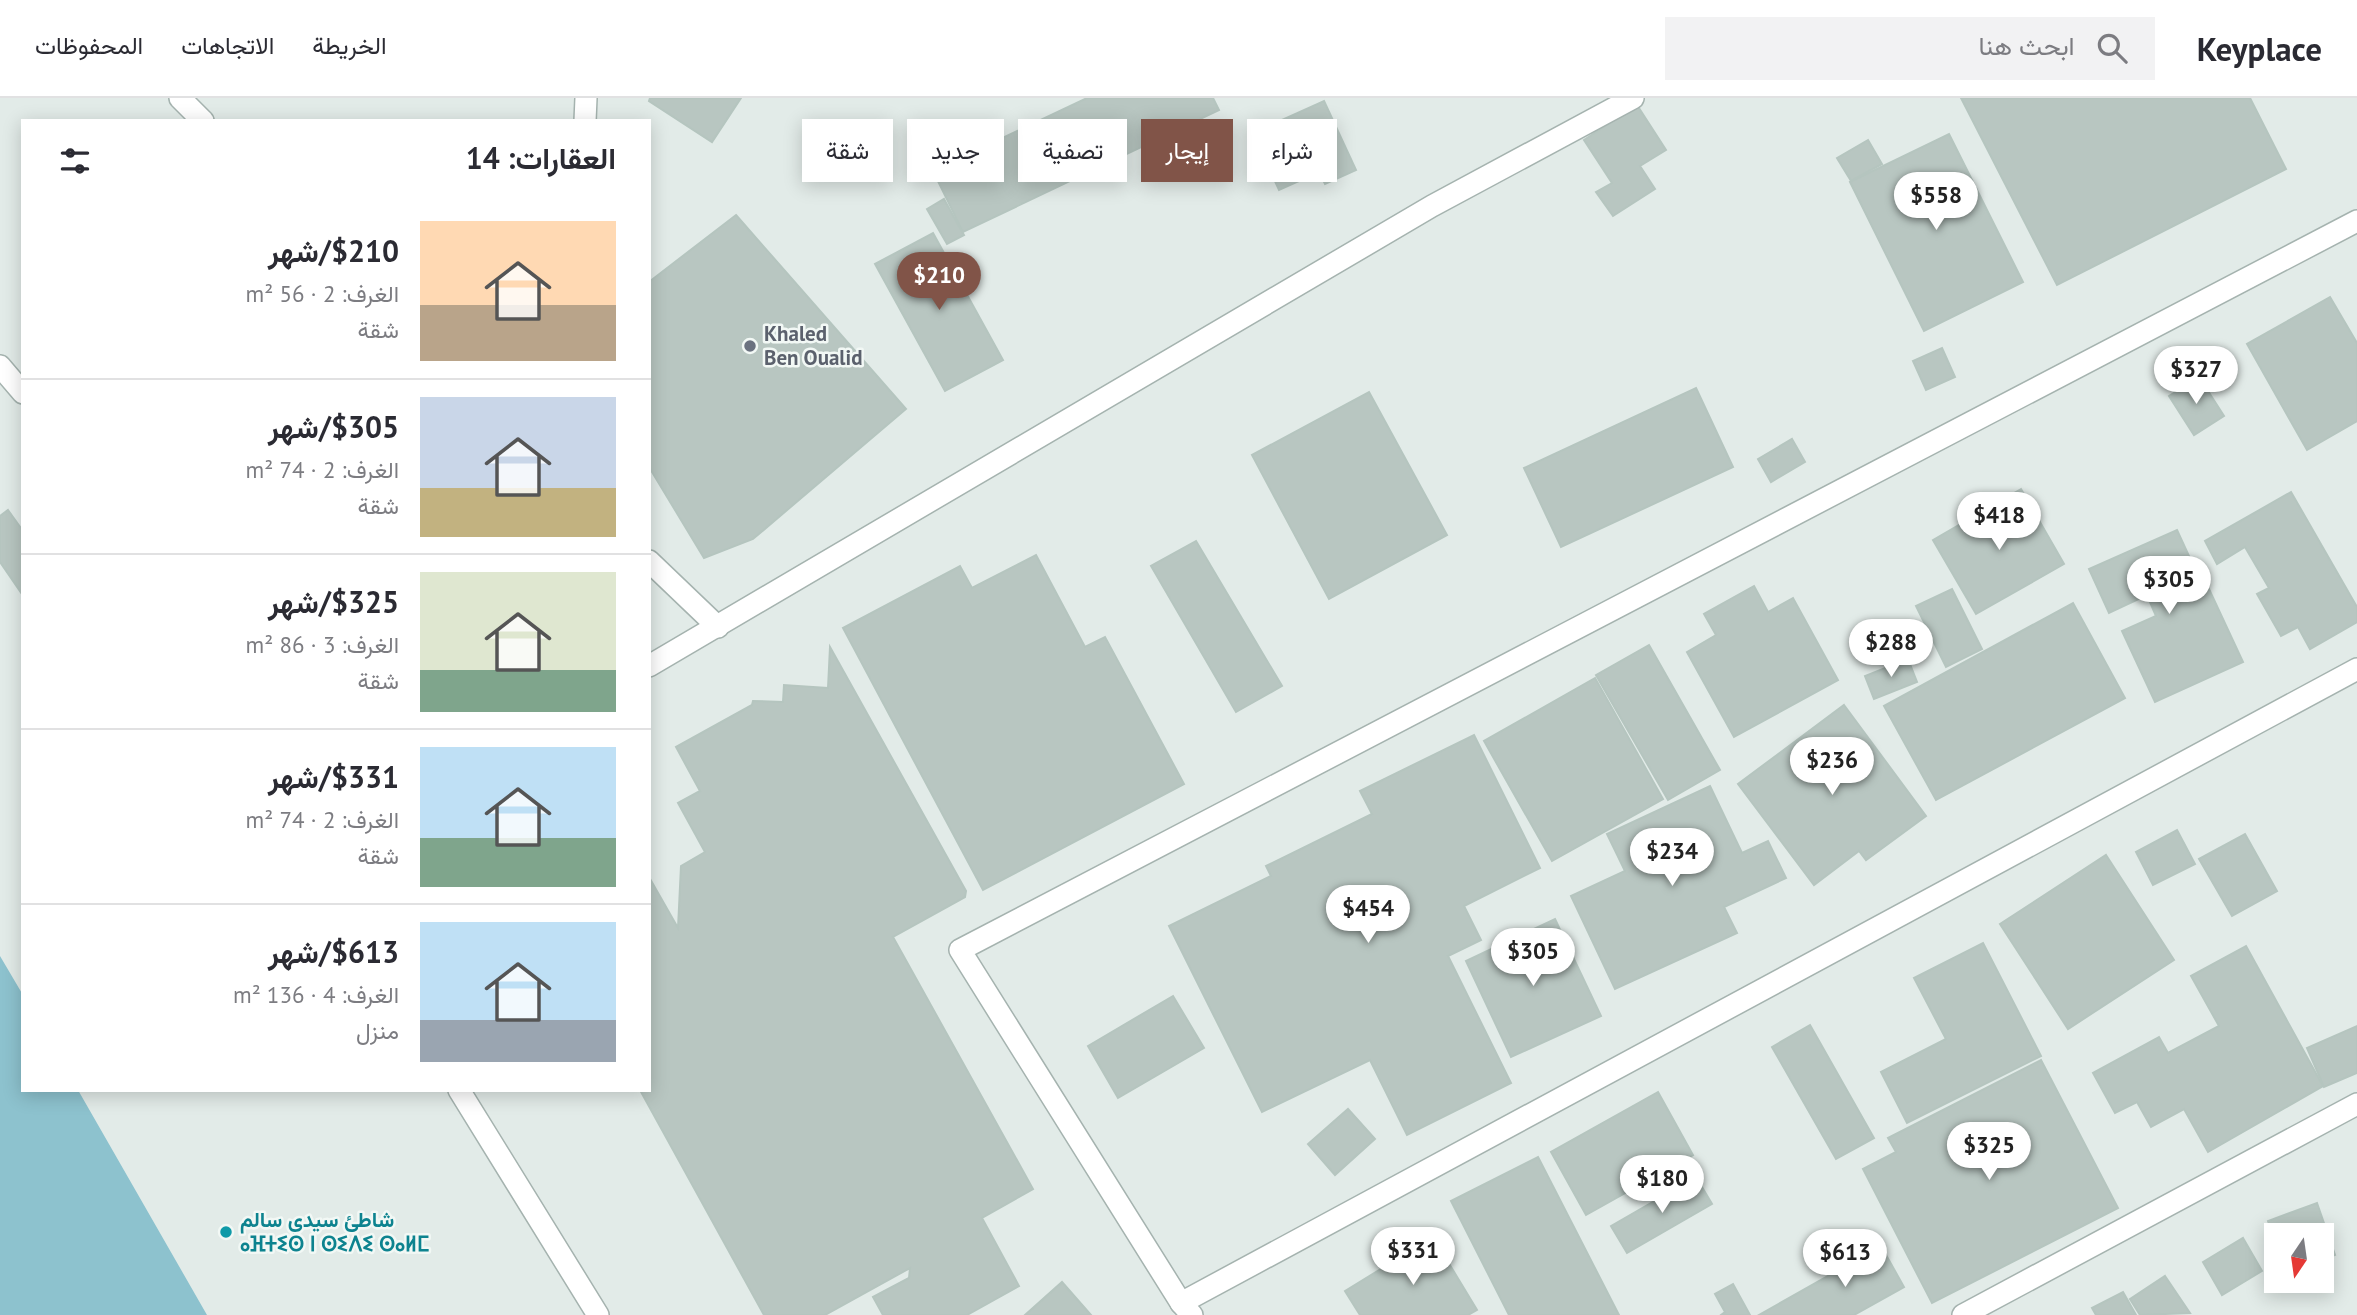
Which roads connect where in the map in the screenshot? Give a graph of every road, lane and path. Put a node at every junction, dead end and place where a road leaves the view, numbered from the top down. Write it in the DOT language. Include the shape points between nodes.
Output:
graph roads {
  1 [pos="180,98"];
  2 [pos="586,98"];
  3 [pos="1633,98"];
  4 [pos="201,119"];
  5 [pos="584,119"];
  6 [pos="2357,220"];
  7 [pos="0,366"];
  8 [pos="21,391"];
  9 [pos="651,563"];
  10 [pos="718,627"];
  11 [pos="651,665"];
  12 [pos="2357,669"];
  13 [pos="462,1093"];
  14 [pos="2357,1104"];
  15 [pos="1187,1309"];
  16 [pos="598,1315"];
  17 [pos="1962,1315"];
  1 -- 4 [label="street"];
  2 -- 5 [label="street"];
  3 -- 10 [label="street" via="1432,206"];
  6 -- 15 [label="street" via="960,950"];
  7 -- 8 [label="street"];
  9 -- 10 [label="street"];
  10 -- 11 [label="street"];
  12 -- 15 [label="street"];
  13 -- 16 [label="street"];
  14 -- 17 [label="street"];
}
